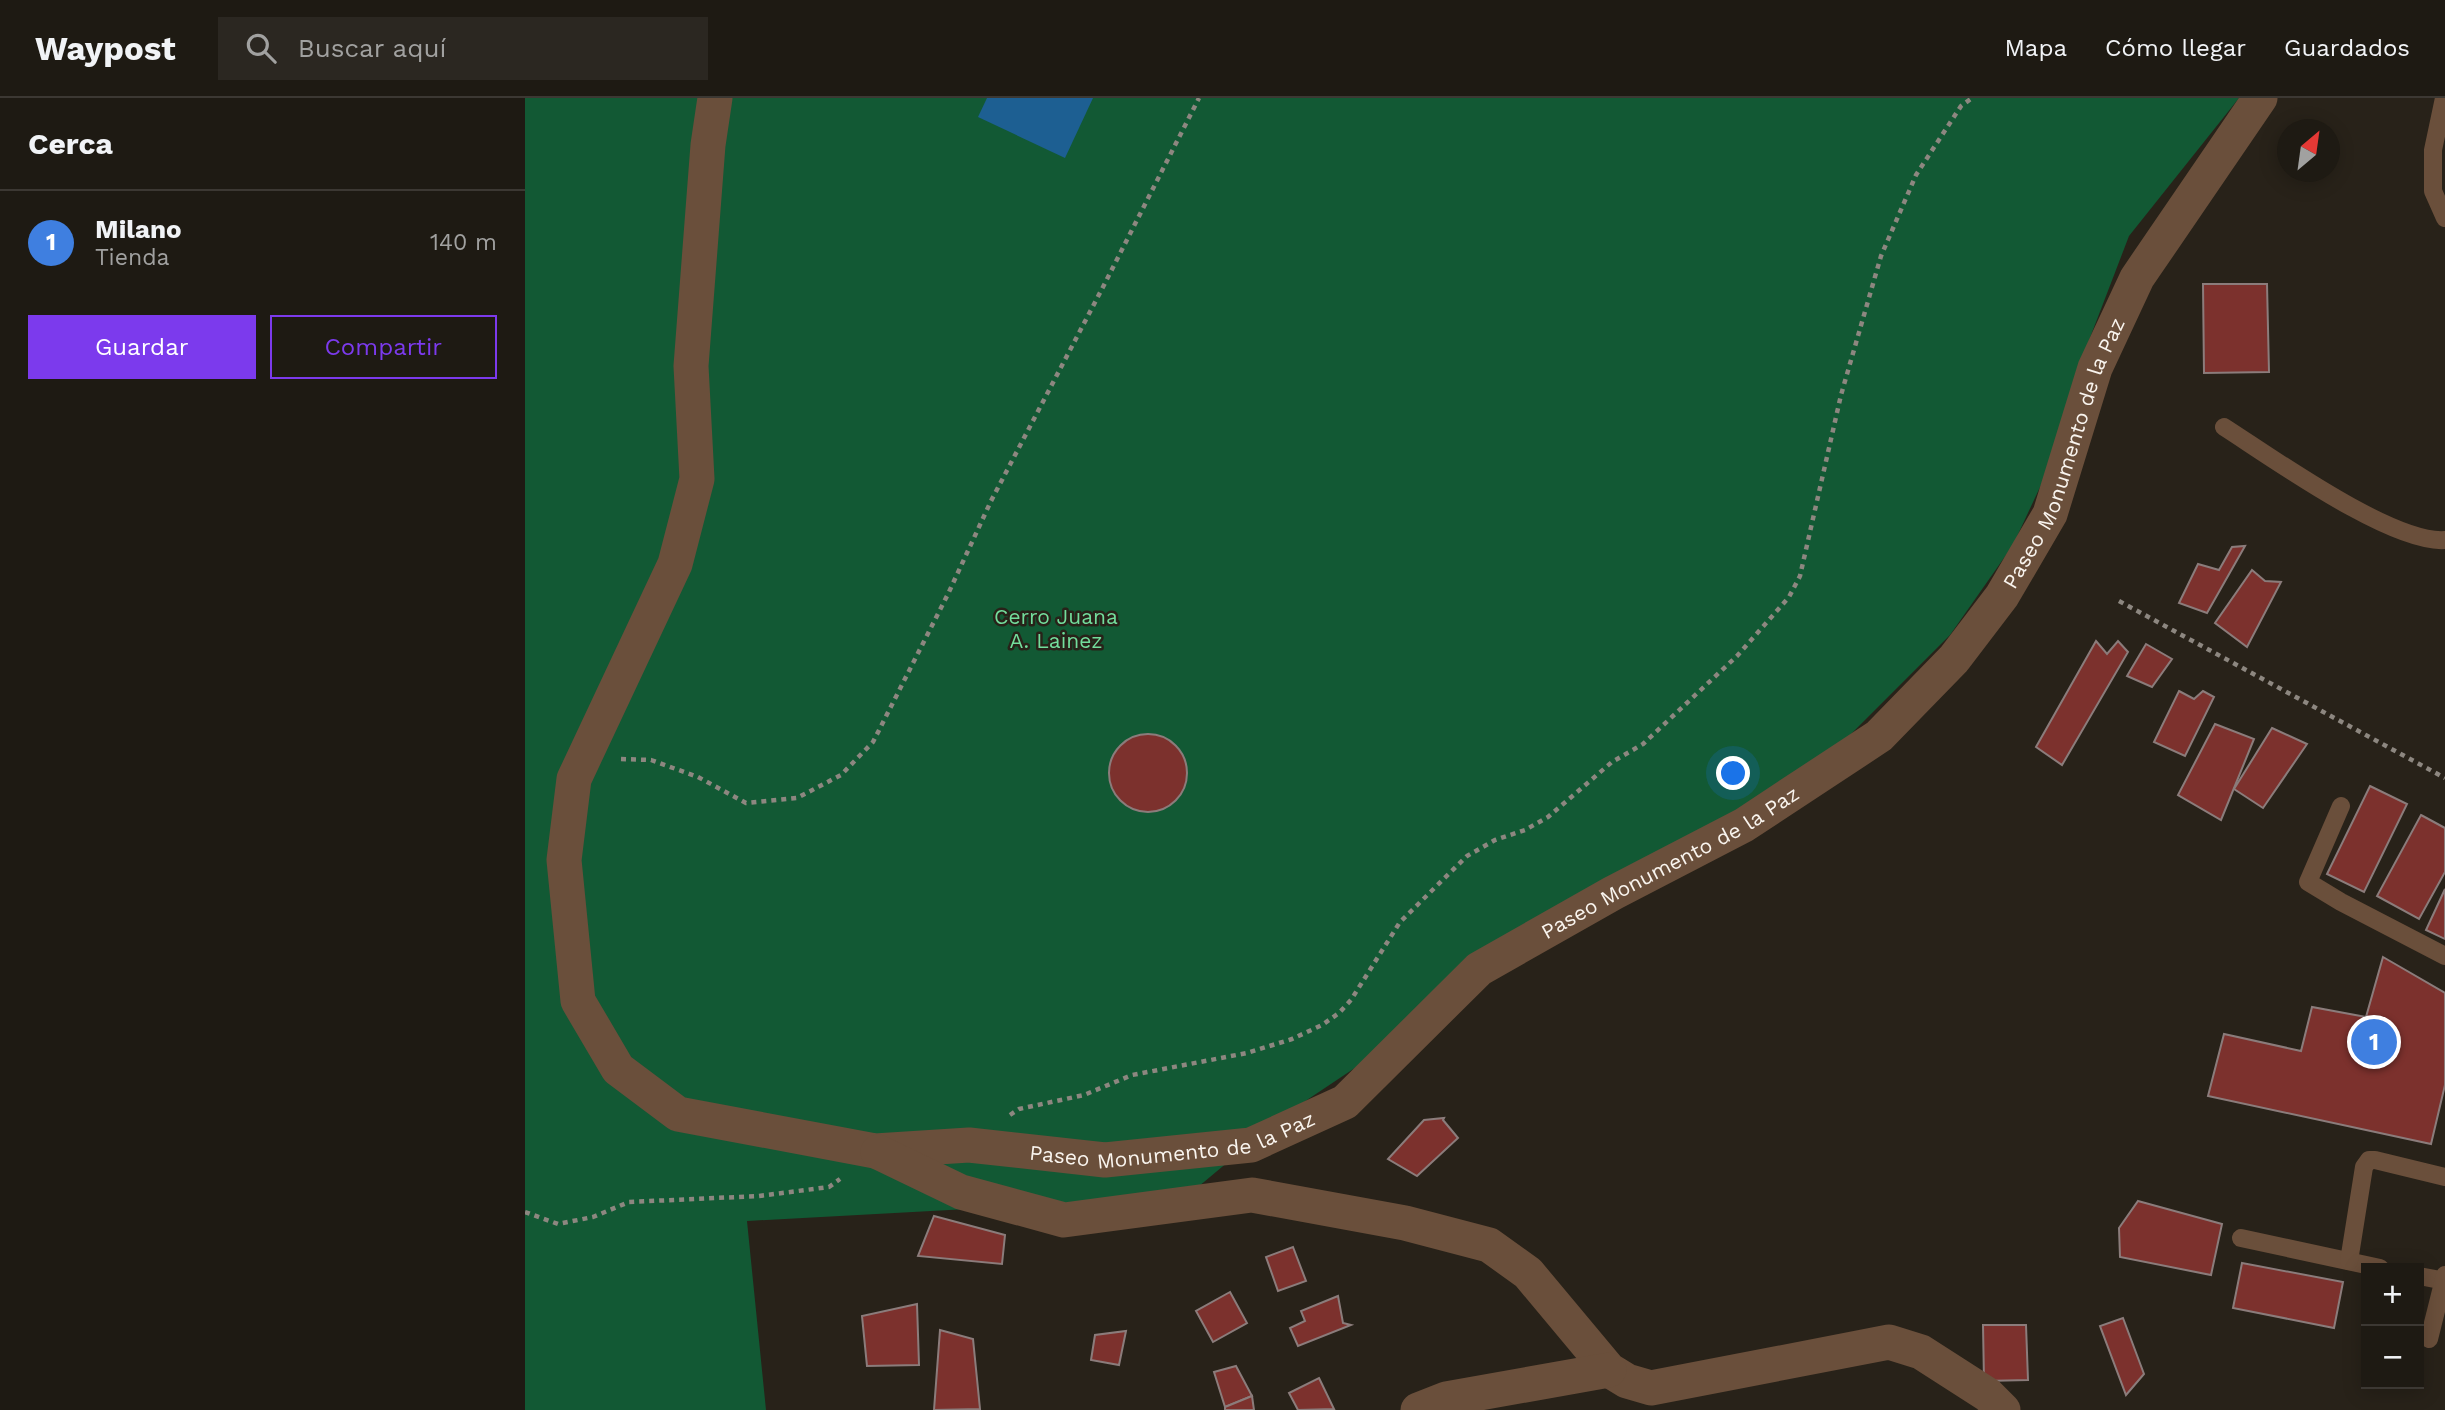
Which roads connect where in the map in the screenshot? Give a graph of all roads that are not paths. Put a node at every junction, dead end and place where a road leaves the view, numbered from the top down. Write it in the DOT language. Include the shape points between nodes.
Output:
graph roads {
  1 [pos="715,98"];
  2 [pos="2260,98"];
  3 [pos="2444,98"];
  4 [pos="2445,218"];
  5 [pos="2224,427"];
  6 [pos="2445,540"];
  7 [pos="2340,806"];
  8 [pos="2445,956"];
  9 [pos="875,1151"];
  10 [pos="2445,1177"];
  11 [pos="2241,1238"];
  12 [pos="2349,1261"];
  13 [pos="2361,1264"];
  14 [pos="2424,1277"];
  15 [pos="2444,1279"];
  16 [pos="2431,1340"];
  17 [pos="1609,1370"];
  18 [pos="1418,1410"];
  19 [pos="2003,1410"];
  1 -- 9 [label="street, Paseo Monumento de la Paz" via="691,366 697,479 675,564 574,779 564,860 578,1001 618,1069 678,1114"];
  2 -- 9 [label="street, Paseo Monumento de la Paz" via="2137,278 2095,368 2050,514 2002,596 1954,659 1879,736 1744,825 1479,969 1345,1102 1251,1145 1105,1160 969,1145"];
  3 -- 4 [label="lane" via="2433,150 2433,191"];
  5 -- 6 [label="lane" via="2385,525"];
  7 -- 8 [label="lane" via="2308,882"];
  9 -- 17 [label="street" via="961,1192 1063,1220 1252,1195 1405,1223 1489,1245 1528,1273"];
  10 -- 12 [label="lane" via="2369,1160 2364,1167"];
  11 -- 12 [label="lane"];
  12 -- 13 [label="lane"];
  14 -- 15 [label="lane"];
  15 -- 16 [label="lane"];
  17 -- 18 [label="street" via="1446,1399"];
  17 -- 19 [label="street" via="1651,1388 1889,1342 1921,1352 1988,1395"];
}
